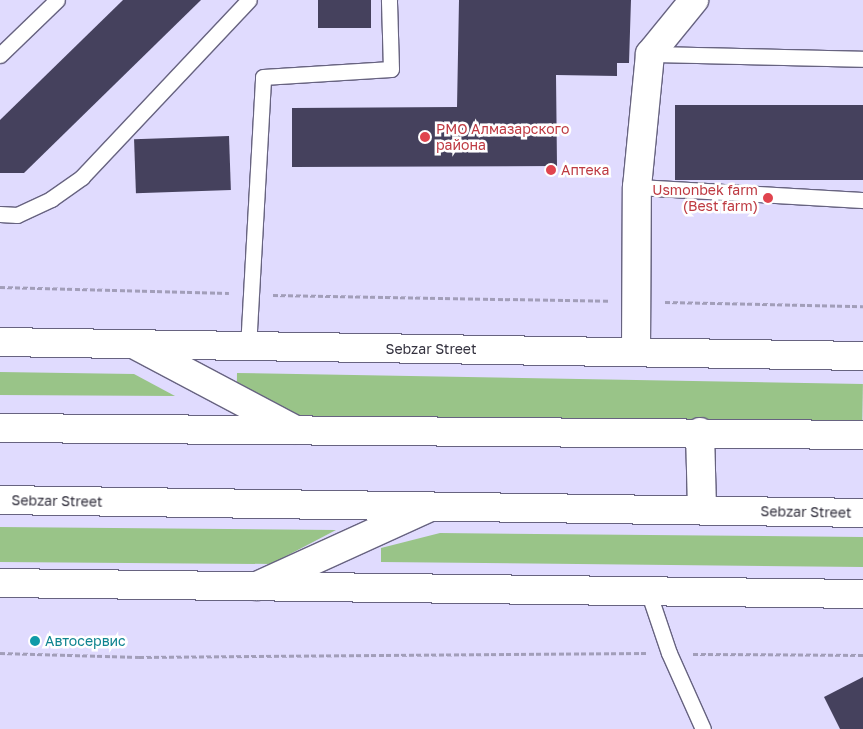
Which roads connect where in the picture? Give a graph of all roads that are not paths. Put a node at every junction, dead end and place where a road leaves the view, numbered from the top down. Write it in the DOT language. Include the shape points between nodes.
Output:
graph roads {
  1 [pos="57,0"];
  2 [pos="249,0"];
  3 [pos="389,0"];
  4 [pos="694,0"];
  5 [pos="650,54"];
  6 [pos="0,55"];
  7 [pos="863,59"];
  8 [pos="637,187"];
  9 [pos="863,200"];
  10 [pos="0,214"];
  11 [pos="0,342"];
  12 [pos="137,346"];
  13 [pos="248,348"];
  14 [pos="636,351"];
  15 [pos="863,356"];
  16 [pos="0,428"];
  17 [pos="297,431"];
  18 [pos="700,432"];
  19 [pos="863,434"];
  20 [pos="0,500"];
  21 [pos="435,505"];
  22 [pos="702,510"];
  23 [pos="863,513"];
  24 [pos="0,583"];
  25 [pos="257,586"];
  26 [pos="648,591"];
  27 [pos="863,594"];
  28 [pos="703,729"];
  1 -- 6 [label="lane"];
  2 -- 10 [label="lane" via="82,177 52,199 17,215"];
  3 -- 13 [label="lane" via="390,69 263,77"];
  4 -- 5 [label="main road"];
  5 -- 7 [label="lane"];
  5 -- 8 [label="main road"];
  8 -- 9 [label="lane"];
  8 -- 14 [label="main road"];
  11 -- 12 [label="main road, Sebzar Street"];
  12 -- 13 [label="main road, Sebzar Street"];
  12 -- 17 [label="main road"];
  13 -- 14 [label="main road, Sebzar Street"];
  14 -- 15 [label="main road, Sebzar Street"];
  16 -- 17 [label="main road"];
  17 -- 18 [label="main road"];
  18 -- 19 [label="main road"];
  18 -- 22 [label="main road"];
  20 -- 21 [label="main road, Sebzar Street"];
  21 -- 22 [label="main road, Sebzar Street"];
  21 -- 25 [label="main road"];
  22 -- 23 [label="main road, Sebzar Street"];
  24 -- 25 [label="main road"];
  25 -- 26 [label="main road"];
  26 -- 27 [label="main road"];
  26 -- 28 [label="lane" via="669,653"];
}
